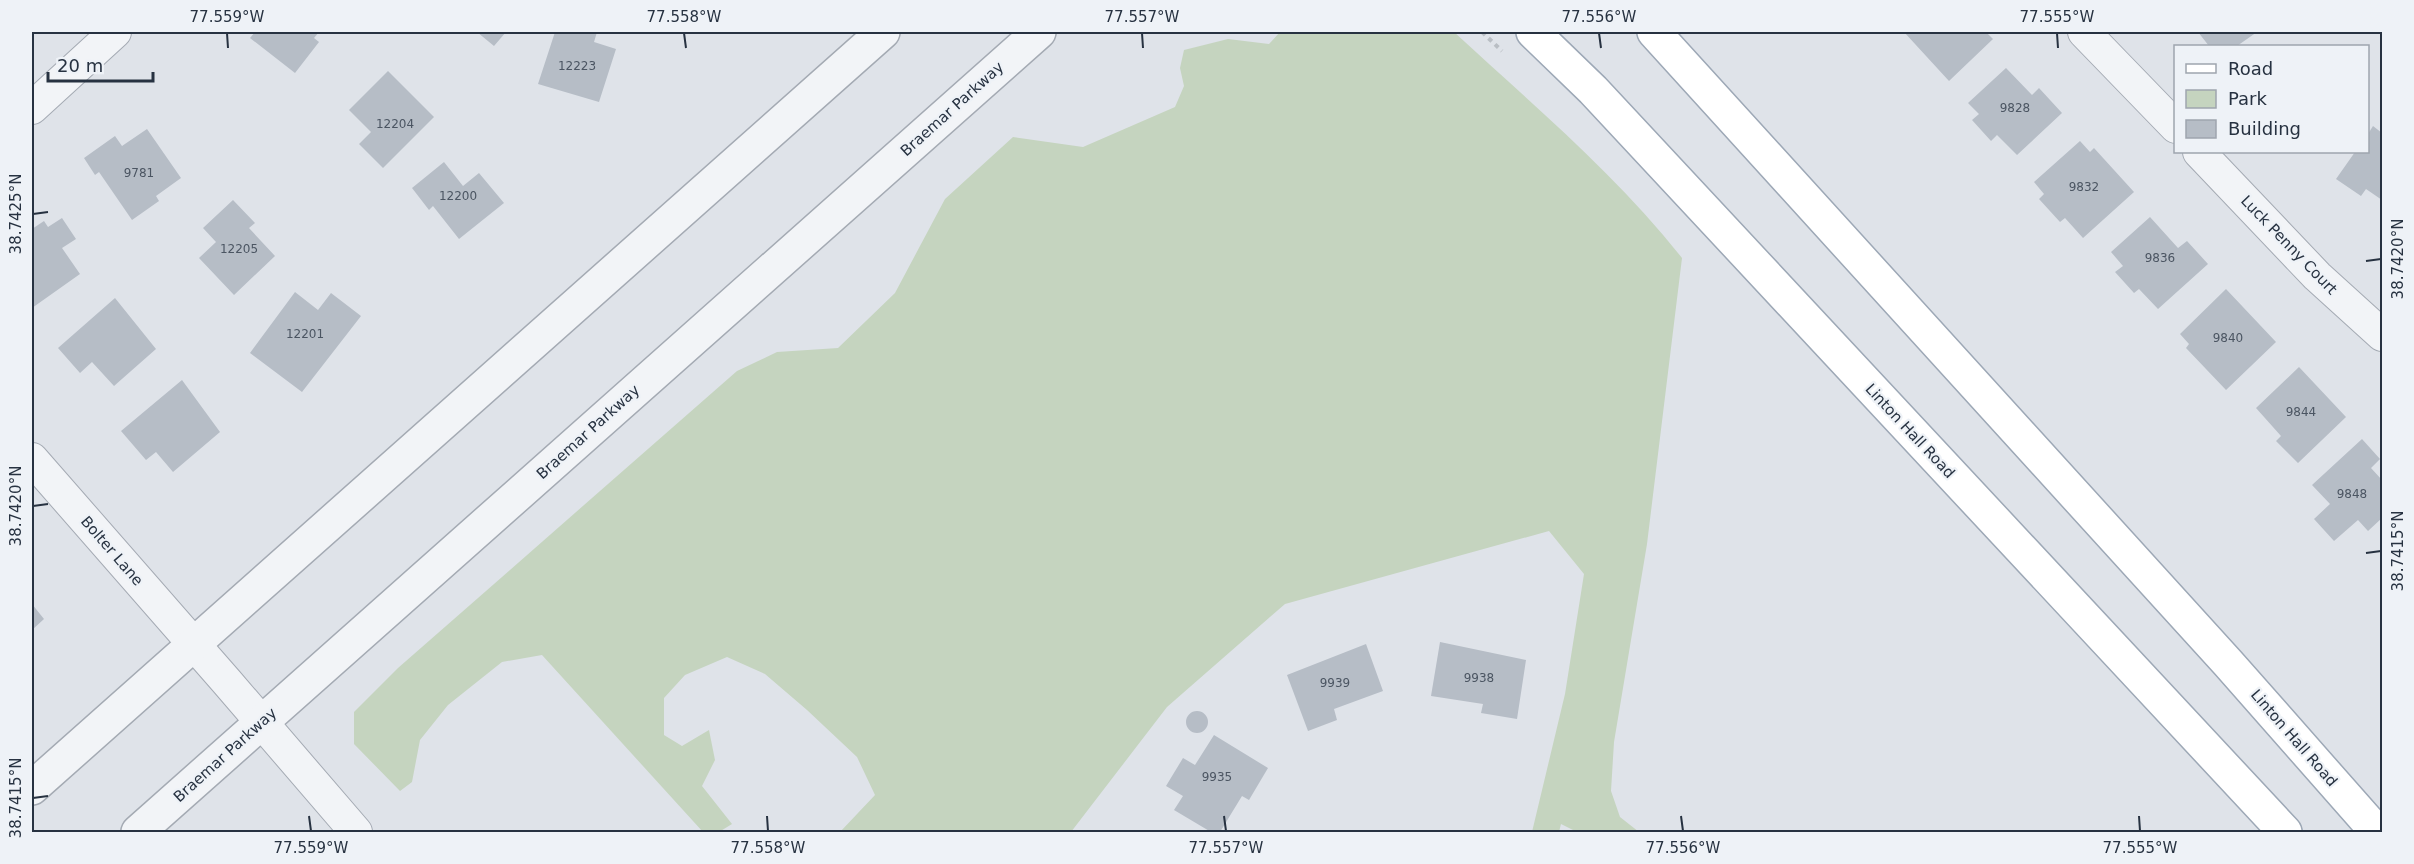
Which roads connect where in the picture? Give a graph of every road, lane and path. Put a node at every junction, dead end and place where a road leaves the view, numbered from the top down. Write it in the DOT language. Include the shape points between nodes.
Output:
graph roads {
  1 [pos="115,32"];
  2 [pos="883,32"];
  3 [pos="1039,32"];
  4 [pos="1533,32"];
  5 [pos="1653,32"];
  6 [pos="2084,32"];
  7 [pos="32,108"];
  8 [pos="2174,126"];
  9 [pos="2200,153"];
  10 [pos="2382,335"];
  11 [pos="32,459"];
  12 [pos="193,643"];
  13 [pos="262,721"];
  14 [pos="32,788"];
  15 [pos="138,832"];
  16 [pos="356,832"];
  17 [pos="2285,832"];
  18 [pos="2377,832"];
  1 -- 7 [label="street"];
  2 -- 12 [label="street"];
  3 -- 13 [label="street, Braemar Parkway"];
  4 -- 17 [label="main road, Linton Hall Road" via="1593,90"];
  5 -- 18 [label="main road, Linton Hall Road" via="2220,654"];
  6 -- 8 [label="street"];
  9 -- 10 [label="street, Luck Penny Court" via="2317,276"];
  11 -- 12 [label="street, Bolter Lane"];
  12 -- 13 [label="street, Bolter Lane"];
  12 -- 14 [label="street"];
  13 -- 15 [label="street, Braemar Parkway"];
  13 -- 16 [label="street, Bolter Lane"];
}
